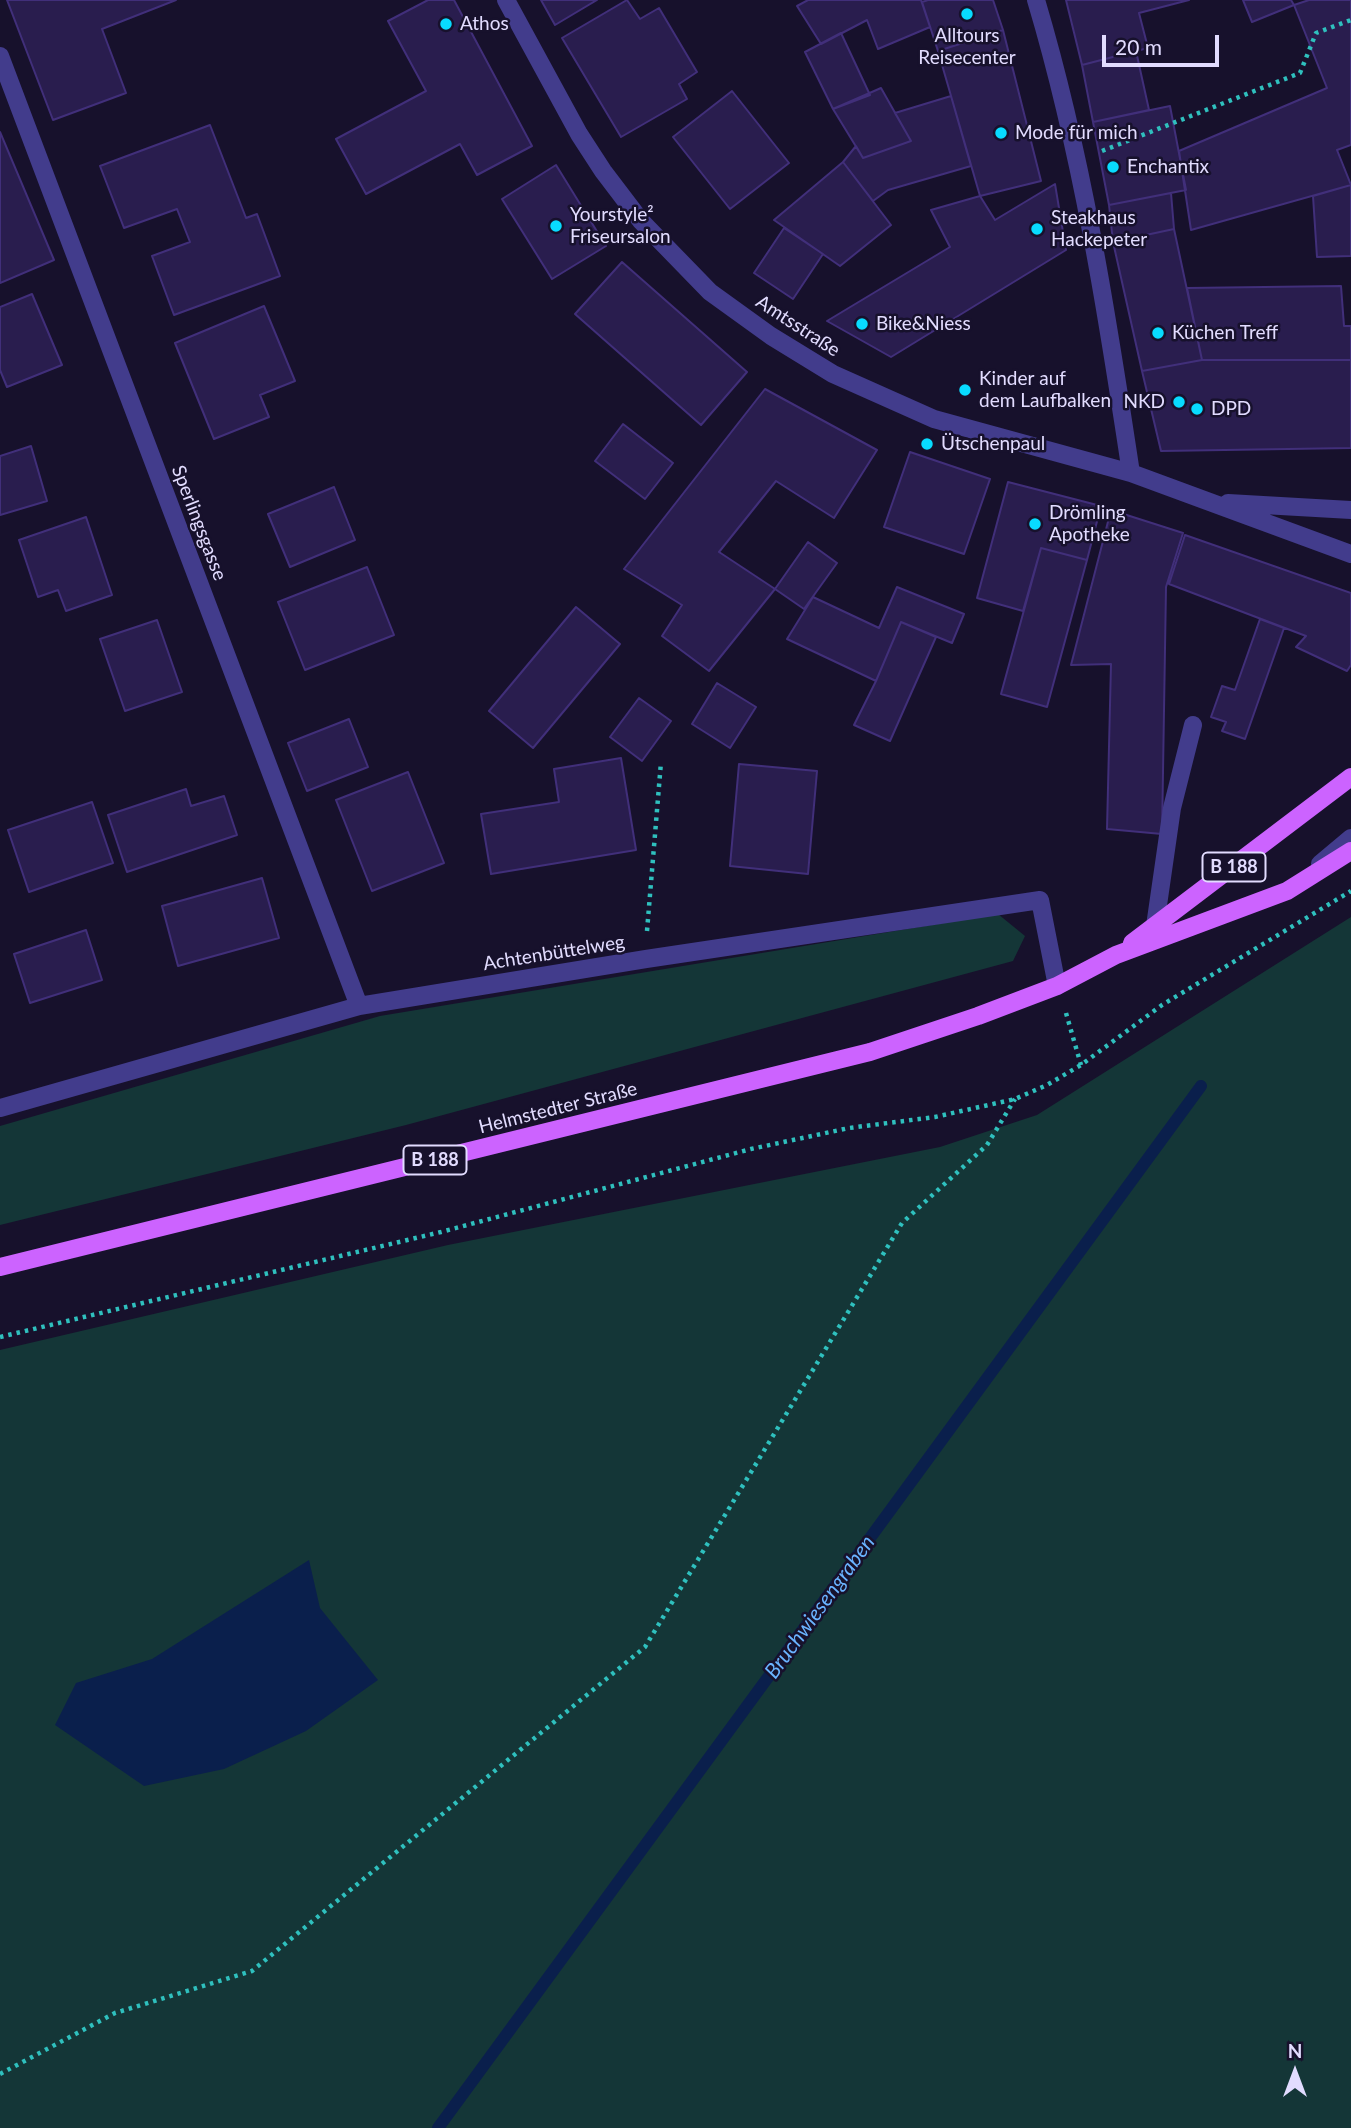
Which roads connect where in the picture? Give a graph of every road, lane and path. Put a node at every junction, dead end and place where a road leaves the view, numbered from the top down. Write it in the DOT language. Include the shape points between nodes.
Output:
graph roads {
  1 [pos="506,0"];
  2 [pos="1036,0"];
  3 [pos="1351,20"];
  4 [pos="0,56"];
  5 [pos="1077,161"];
  6 [pos="1130,473"];
  7 [pos="1207,502"];
  8 [pos="1351,510"];
  9 [pos="1351,554"];
  10 [pos="1193,725"];
  11 [pos="660,762"];
  12 [pos="1351,777"];
  13 [pos="1351,838"];
  14 [pos="1351,851"];
  15 [pos="1287,891"];
  16 [pos="1351,891"];
  17 [pos="1155,926"];
  18 [pos="1116,956"];
  19 [pos="646,959"];
  20 [pos="1057,986"];
  21 [pos="359,1006"];
  22 [pos="1081,1065"];
  23 [pos="1015,1100"];
  24 [pos="0,1108"];
  25 [pos="0,1267"];
  26 [pos="0,1337"];
  27 [pos="0,2074"];
  1 -- 6 [label="street, Amtsstraße" via="603,171 641,221 710,292 833,374 934,419"];
  2 -- 5 [label="street"];
  3 -- 5 [label="path" via="1316,33 1300,73"];
  4 -- 21 [label="street, Sperlingsgasse"];
  5 -- 6 [label="street" via="1110,332"];
  6 -- 7 [label="street, Amtsstraße"];
  7 -- 8 [label="street, Amtsstraße"];
  7 -- 9 [label="street, Amtsstraße"];
  10 -- 17 [label="street" via="1172,808"];
  11 -- 19 [label="path"];
  12 -- 17 [label="main road, Helmstedter Straße / B 188"];
  13 -- 15 [label="street, Helmstedter Straße / B 188"];
  14 -- 15 [label="main road, Helmstedter Straße / B 188"];
  15 -- 18 [label="main road, Helmstedter Straße / B 188"];
  16 -- 22 [label="path" via="1162,1004"];
  17 -- 18 [label="main road, Helmstedter Straße / B 188"];
  18 -- 20 [label="main road, Helmstedter Straße / B 188"];
  19 -- 20 [label="street, Achtenbüttelweg" via="1040,901"];
  19 -- 21 [label="street, Achtenbüttelweg"];
  20 -- 22 [label="path"];
  20 -- 25 [label="main road, Helmstedter Straße / B 188" via="870,1052"];
  21 -- 24 [label="street, Achtenbüttelweg"];
  22 -- 23 [label="path"];
  23 -- 26 [label="path" via="751,1149 441,1232"];
  23 -- 27 [label="path" via="987,1145 902,1223 645,1647 252,1971 115,2013"];
}
